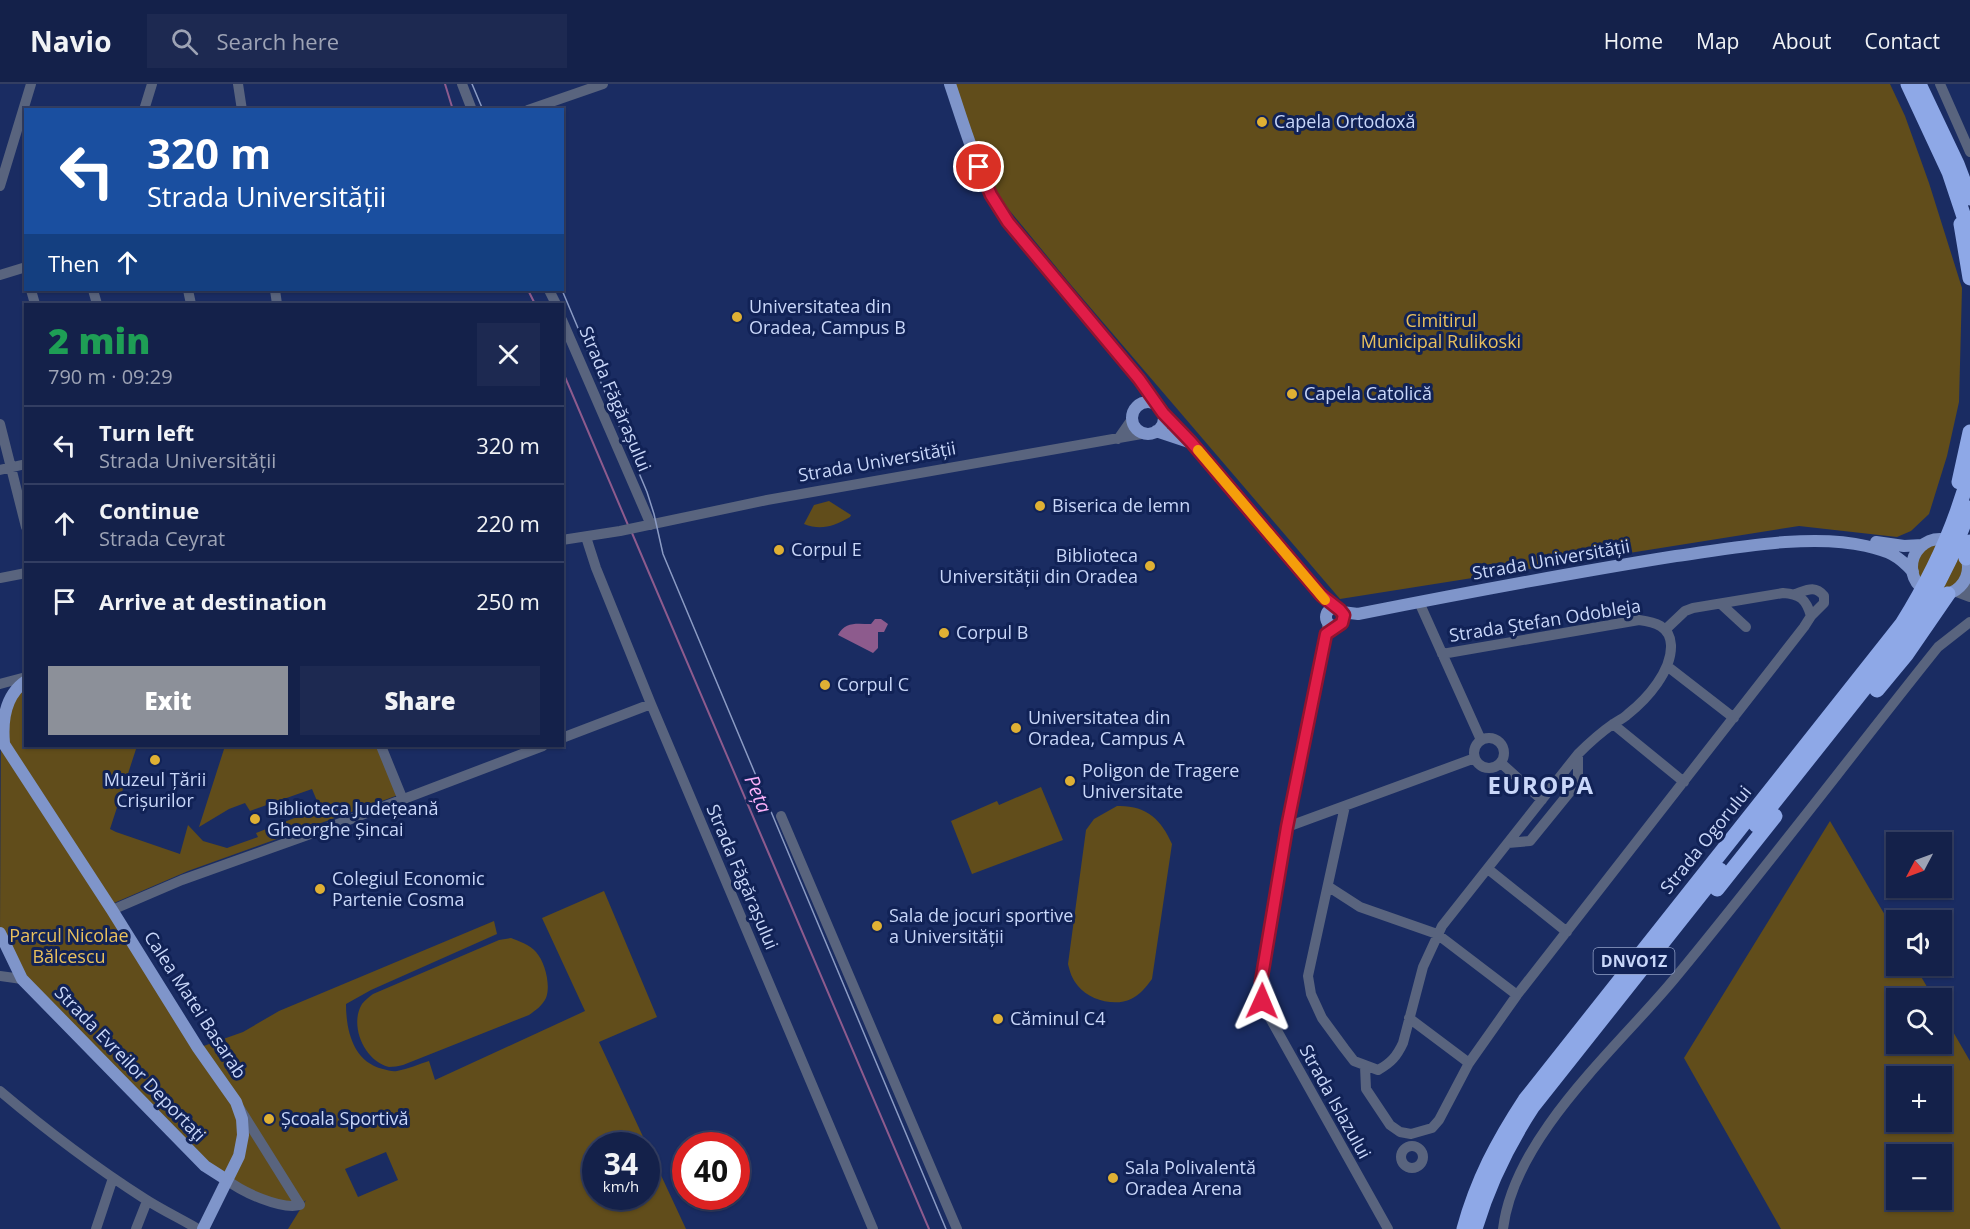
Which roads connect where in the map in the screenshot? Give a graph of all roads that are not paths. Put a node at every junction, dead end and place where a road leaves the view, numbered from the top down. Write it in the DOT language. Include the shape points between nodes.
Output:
graph roads {
  1 [pos="31,84"];
  2 [pos="152,84"];
  3 [pos="238,84"];
  4 [pos="462,84"];
  5 [pos="603,84"];
  6 [pos="950,84"];
  7 [pos="1908,84"];
  8 [pos="1919,84"];
  9 [pos="1940,84"];
  10 [pos="145,108"];
  11 [pos="242,108"];
  12 [pos="471,108"];
  13 [pos="534,108"];
  14 [pos="1970,152"];
  15 [pos="0,186"];
  16 [pos="1967,196"];
  17 [pos="1970,235"];
  18 [pos="24,268"];
  19 [pos="0,275"];
  20 [pos="1970,278"];
  21 [pos="564,325"];
  22 [pos="1139,379"];
  23 [pos="1160,409"];
  24 [pos="1134,414"];
  25 [pos="0,424"];
  26 [pos="1151,432"];
  27 [pos="1970,432"];
  28 [pos="1118,439"];
  29 [pos="1191,442"];
  30 [pos="24,464"];
  31 [pos="5,469"];
  32 [pos="1970,470"];
  33 [pos="1970,508"];
  34 [pos="24,521"];
  35 [pos="648,525"];
  36 [pos="1960,536"];
  37 [pos="586,537"];
  38 [pos="564,540"];
  39 [pos="1928,543"];
  40 [pos="1750,545"];
  41 [pos="1968,560"];
  42 [pos="24,573"];
  43 [pos="1914,577"];
  44 [pos="0,578"];
  45 [pos="1967,581"];
  46 [pos="1951,593"];
  47 [pos="1795,594"];
  48 [pos="1970,597"];
  49 [pos="1419,602"];
  50 [pos="1721,604"];
  51 [pos="1811,616"];
  52 [pos="1335,618"];
  53 [pos="1970,622"];
  54 [pos="1746,627"];
  55 [pos="1666,629"];
  56 [pos="1442,654"];
  57 [pos="1666,666"];
  58 [pos="24,679"];
  59 [pos="24,681"];
  60 [pos="0,684"];
  61 [pos="651,704"];
  62 [pos="1734,718"];
  63 [pos="1613,724"];
  64 [pos="564,737"];
  65 [pos="2,740"];
  66 [pos="1481,740"];
  67 [pos="381,747"];
  68 [pos="540,747"];
  69 [pos="1578,754"];
  70 [pos="1475,758"];
  71 [pos="1501,763"];
  72 [pos="1684,782"];
  73 [pos="404,800"];
  74 [pos="1542,800"];
  75 [pos="1345,806"];
  76 [pos="781,816"];
  77 [pos="1287,827"];
  78 [pos="1508,843"];
  79 [pos="1488,869"];
  80 [pos="1329,887"];
  81 [pos="112,910"];
  82 [pos="1567,932"];
  83 [pos="0,933"];
  84 [pos="1437,934"];
  85 [pos="1634,970"];
  86 [pos="0,976"];
  87 [pos="22,979"];
  88 [pos="1517,995"];
  89 [pos="1409,1018"];
  90 [pos="1469,1063"];
  91 [pos="1365,1066"];
  92 [pos="0,1091"];
  93 [pos="236,1102"];
  94 [pos="1411,1134"];
  95 [pos="1412,1146"];
  96 [pos="113,1178"];
  97 [pos="227,1180"];
  98 [pos="147,1201"];
  99 [pos="96,1229"];
  100 [pos="136,1229"];
  101 [pos="198,1229"];
  102 [pos="203,1229"];
  103 [pos="873,1229"];
  104 [pos="957,1229"];
  105 [pos="1388,1229"];
  106 [pos="1464,1229"];
  107 [pos="1475,1229"];
  108 [pos="1503,1229"];
  1 -- 15 [label="street"];
  2 -- 10 [label="street"];
  3 -- 11 [label="street"];
  4 -- 12 [label="street"];
  5 -- 13 [label="street"];
  6 -- 22 [label="main road" via="997,206"];
  7 -- 16 [label="highway" via="1945,163"];
  8 -- 16 [label="highway" via="1957,164"];
  9 -- 14 [label="street"];
  16 -- 17 [label="highway"];
  16 -- 20 [label="highway"];
  18 -- 19 [label="street"];
  21 -- 35 [label="street, Strada Făgărașului"];
  22 -- 23 [label="main road"];
  22 -- 24 [label="main road"];
  23 -- 24 [label="main road" via="1143,403"];
  23 -- 26 [label="main road" via="1163,423"];
  23 -- 29 [label="main road"];
  24 -- 26 [label="main road" via="1137,429"];
  24 -- 28 [label="street"];
  25 -- 31 [label="street"];
  26 -- 28 [label="street, Strada Universității"];
  26 -- 29 [label="main road, Strada Universității"];
  27 -- 39 [label="highway" via="1948,515 1939,534"];
  28 -- 35 [label="street, Strada Universității" via="777,498"];
  29 -- 52 [label="main road" via="1321,595"];
  30 -- 31 [label="street"];
  31 -- 34 [label="street"];
  32 -- 36 [label="highway, Strada Ogorului / DNVO1Z" via="1959,506"];
  33 -- 36 [label="highway, Strada Ogorului / DNVO1Z"];
  35 -- 37 [label="street, Strada Universității"];
  36 -- 41 [label="highway"];
  36 -- 85 [label="highway, Strada Ogorului / DNVO1Z" via="1921,602"];
  37 -- 38 [label="street, Strada Universității"];
  37 -- 61 [label="street, Strada Făgărașului"];
  39 -- 40 [label="main road, Strada Universității" via="1904,546 1818,536 1783,537"];
  39 -- 41 [label="main road" via="1939,539 1953,543"];
  39 -- 43 [label="main road" via="1914,557"];
  40 -- 43 [label="main road, Strada Universității" via="1864,545 1896,555"];
  40 -- 49 [label="main road, Strada Universității" via="1581,571"];
  41 -- 45 [label="main road"];
  42 -- 44 [label="street"];
  43 -- 46 [label="main road" via="1926,591"];
  43 -- 85 [label="highway" via="1897,616 1881,639 1776,766 1640,947"];
  45 -- 46 [label="main road"];
  46 -- 48 [label="street"];
  46 -- 85 [label="highway" via="1743,858 1668,947 1646,969"];
  47 -- 50 [label="street"];
  47 -- 51 [label="street" via="1804,600"];
  47 -- 51 [label="street" via="1812,588 1824,596 1824,603"];
  49 -- 52 [label="main road, Strada Universității"];
  49 -- 56 [label="street"];
  50 -- 54 [label="street"];
  50 -- 55 [label="street" via="1685,611"];
  51 -- 62 [label="street"];
  52 -- 77 [label="street, Strada Islazului" via="1326,634"];
  53 -- 108 [label="street" via="1938,647 1675,978 1560,1110 1532,1150"];
  55 -- 56 [label="street, Strada Ștefan Odobleja" via="1639,620"];
  55 -- 57 [label="street, Strada Ștefan Odobleja" via="1671,640"];
  56 -- 66 [label="street"];
  57 -- 62 [label="street"];
  57 -- 63 [label="street, Strada Ștefan Odobleja" via="1642,700"];
  58 -- 60 [label="street"];
  59 -- 65 [label="main road" via="10,698"];
  61 -- 64 [label="street"];
  61 -- 103 [label="street, Strada Făgărașului"];
  62 -- 72 [label="street"];
  63 -- 69 [label="street, Strada Ștefan Odobleja"];
  63 -- 72 [label="street"];
  65 -- 81 [label="main road, Calea Matei Basarab"];
  66 -- 70 [label="street" via="1474,748"];
  66 -- 71 [label="street" via="1489,737 1499,741 1504,751"];
  67 -- 73 [label="street"];
  68 -- 73 [label="street"];
  69 -- 74 [label="street, Strada Ștefan Odobleja"];
  69 -- 78 [label="street" via="1578,782 1530,841"];
  70 -- 71 [label="street" via="1483,768"];
  70 -- 75 [label="street"];
  71 -- 74 [label="street"];
  72 -- 82 [label="street"];
  73 -- 81 [label="street" via="182,880"];
  74 -- 78 [label="street, Strada Ștefan Odobleja"];
  75 -- 77 [label="street"];
  75 -- 80 [label="street"];
  76 -- 104 [label="street"];
  77 -- 105 [label="street, Strada Islazului" via="1261,982 1262,1001"];
  78 -- 79 [label="street, Strada Ștefan Odobleja"];
  79 -- 82 [label="street"];
  79 -- 84 [label="street, Strada Ștefan Odobleja"];
  80 -- 84 [label="street" via="1360,907"];
  80 -- 91 [label="street" via="1308,976 1311,994 1322,1018 1344,1048 1354,1061"];
  81 -- 93 [label="main road, Calea Matei Basarab"];
  82 -- 88 [label="street"];
  83 -- 87 [label="main road, Strada Evreilor Deportaţi"];
  84 -- 88 [label="street"];
  84 -- 89 [label="street, Strada Ștefan Odobleja"];
  85 -- 106 [label="highway, Strada Ogorului / DNVO1Z" via="1545,1073 1504,1131 1478,1186"];
  85 -- 107 [label="highway, Strada Ogorului / DNVO1Z" via="1512,1138"];
  86 -- 87 [label="street"];
  87 -- 97 [label="main road, Strada Evreilor Deportaţi" via="205,1166"];
  88 -- 90 [label="street"];
  89 -- 90 [label="street"];
  89 -- 91 [label="street, Strada Ștefan Odobleja" via="1403,1043 1389,1065 1378,1070"];
  90 -- 94 [label="street" via="1439,1120 1432,1128"];
  91 -- 94 [label="street" via="1366,1089 1390,1125"];
  92 -- 96 [label="street"];
  93 -- 97 [label="main road, Calea Matei Basarab" via="243,1135 239,1156"];
  93 -- 97 [label="street" via="300,1205 288,1206 242,1191"];
  94 -- 95 [label="street"];
  96 -- 98 [label="street"];
  96 -- 99 [label="street"];
  97 -- 102 [label="main road, Calea Matei Basarab"];
  98 -- 100 [label="street"];
  98 -- 101 [label="street"];
}
